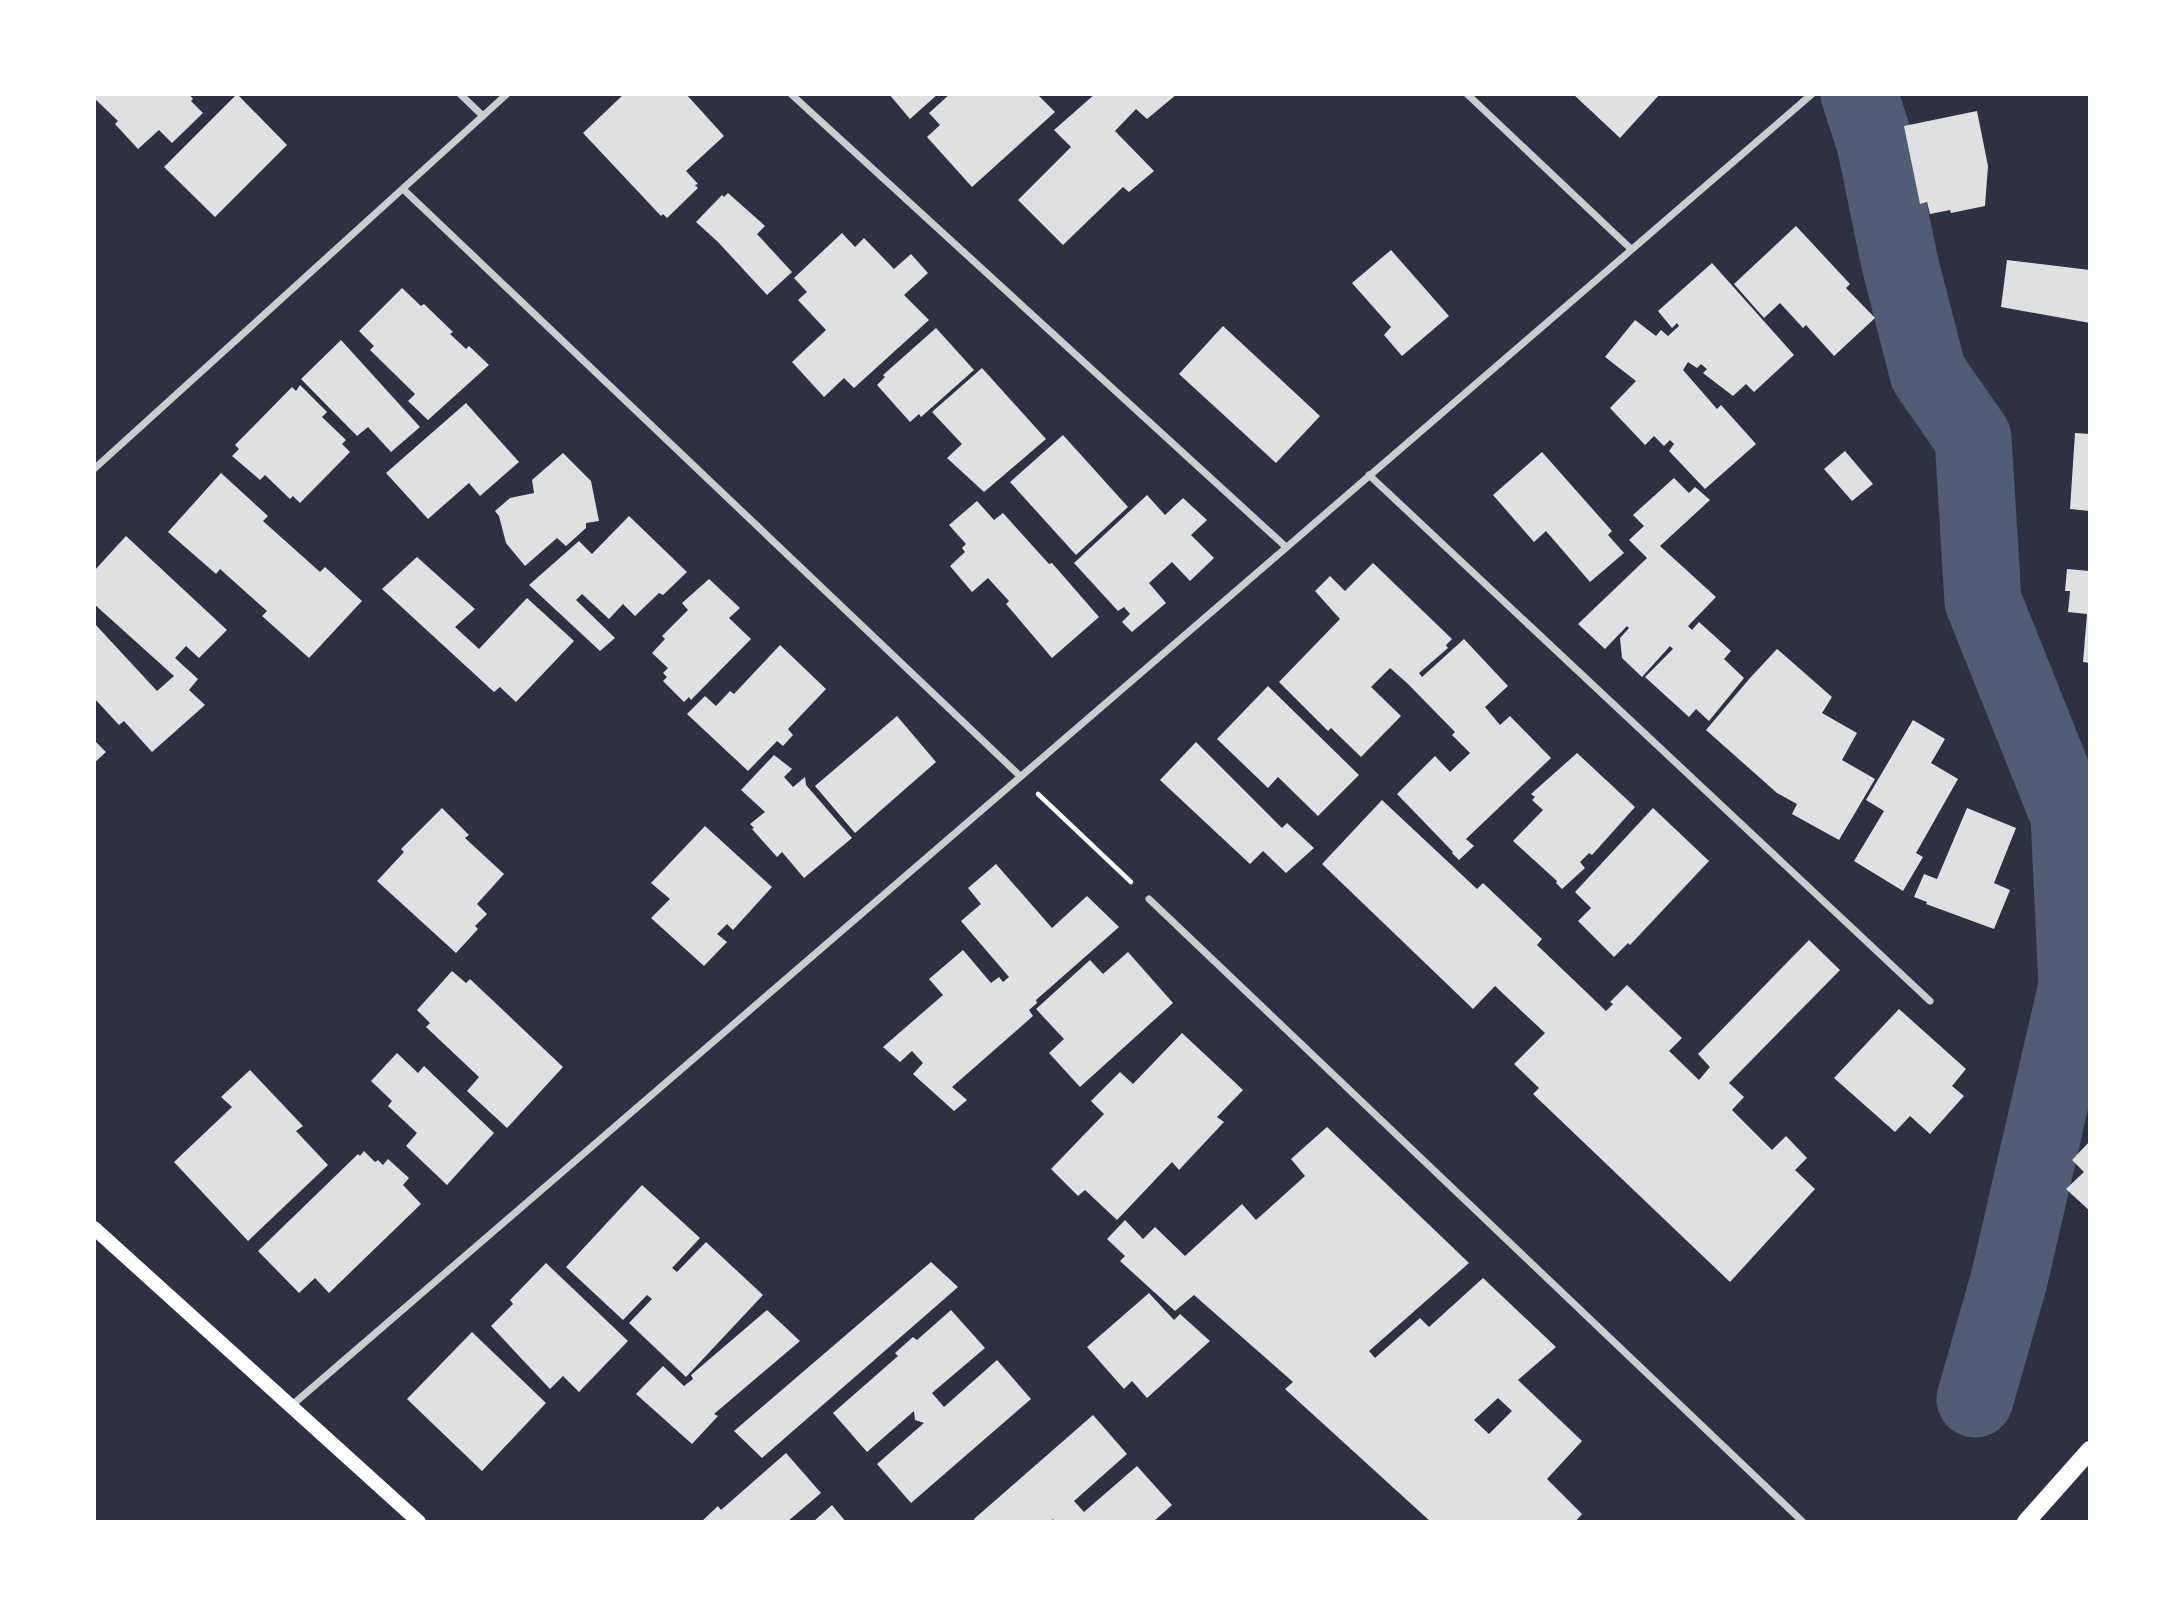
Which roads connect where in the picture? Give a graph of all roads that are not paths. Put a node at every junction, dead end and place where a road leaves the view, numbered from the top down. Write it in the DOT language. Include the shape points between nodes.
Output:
graph roads {
  1 [pos="460,94"];
  2 [pos="507,94"];
  3 [pos="790,94"];
  4 [pos="1466,94"];
  5 [pos="1812,94"];
  6 [pos="483,117"];
  7 [pos="403,189"];
  8 [pos="1631,249"];
  9 [pos="94,469"];
  10 [pos="1369,475"];
  11 [pos="1286,547"];
  12 [pos="1020,776"];
  13 [pos="1149,899"];
  14 [pos="1930,1002"];
  15 [pos="94,1228"];
  16 [pos="291,1406"];
  17 [pos="2090,1450"];
  18 [pos="419,1521"];
  19 [pos="1802,1521"];
  20 [pos="2026,1521"];
  1 -- 6 [label="street"];
  2 -- 6 [label="street"];
  3 -- 11 [label="street"];
  4 -- 8 [label="street"];
  5 -- 8 [label="street"];
  6 -- 7 [label="street"];
  7 -- 9 [label="street"];
  7 -- 12 [label="street"];
  8 -- 10 [label="street"];
  10 -- 11 [label="street"];
  10 -- 14 [label="street"];
  11 -- 12 [label="street"];
  12 -- 16 [label="street"];
  13 -- 19 [label="street"];
  15 -- 16 [label="main road"];
  16 -- 18 [label="main road"];
  17 -- 20 [label="main road"];
}
